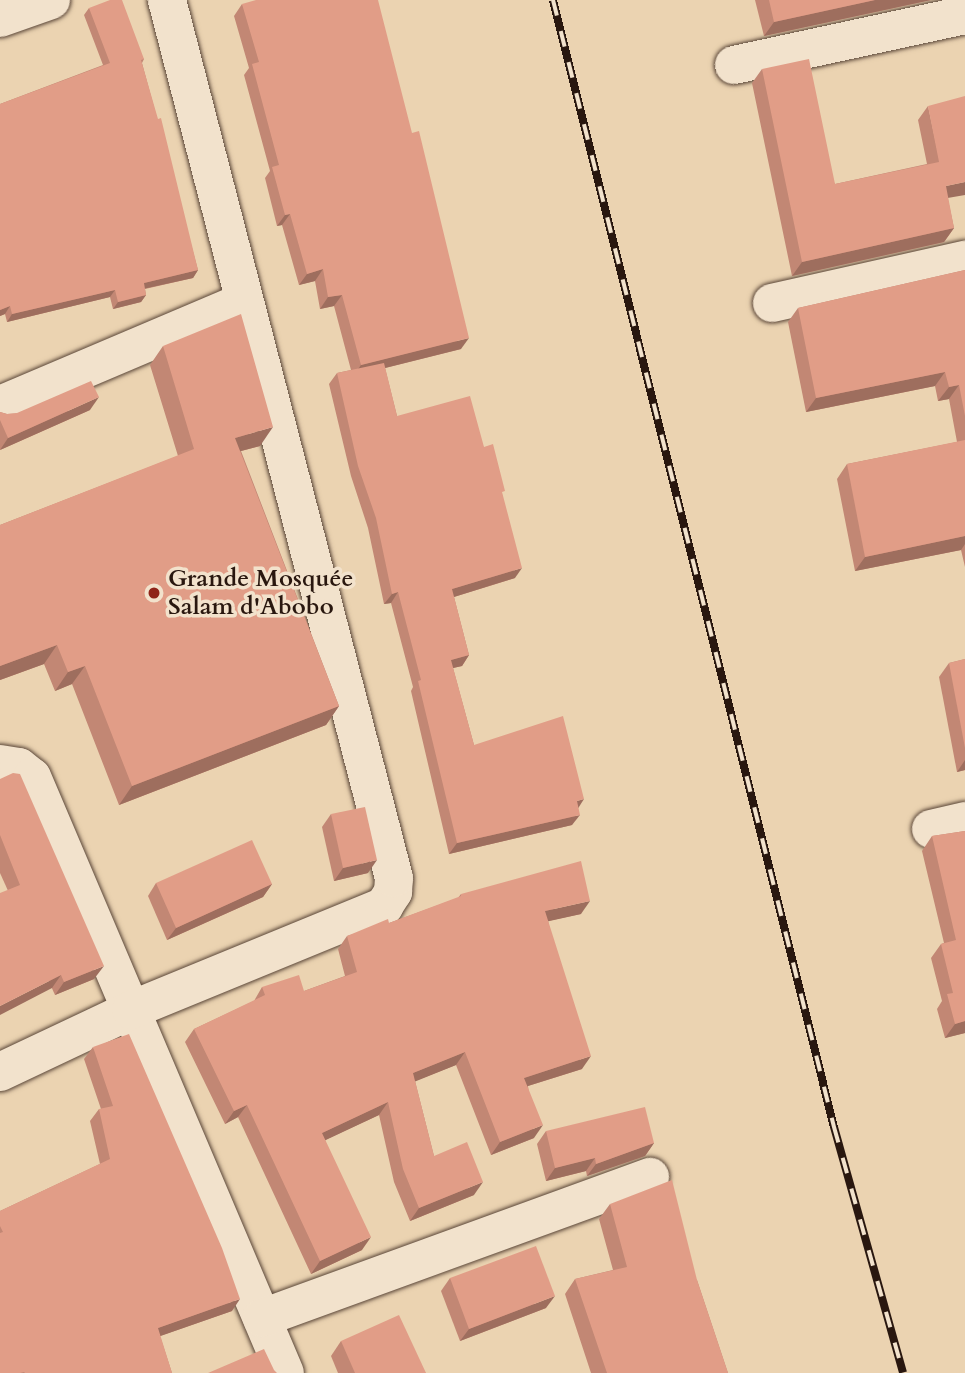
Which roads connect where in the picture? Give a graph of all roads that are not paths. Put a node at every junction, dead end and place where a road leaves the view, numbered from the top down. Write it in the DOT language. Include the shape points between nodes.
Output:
graph roads {
  1 [pos="51,0"];
  2 [pos="167,0"];
  3 [pos="965,15"];
  4 [pos="0,18"];
  5 [pos="734,65"];
  6 [pos="965,260"];
  7 [pos="243,302"];
  8 [pos="772,303"];
  9 [pos="0,405"];
  10 [pos="0,764"];
  11 [pos="131,1010"];
  12 [pos="0,1072"];
  13 [pos="650,1177"];
  14 [pos="262,1318"];
  15 [pos="285,1373"];
  1 -- 4 [label="street"];
  2 -- 7 [label="street"];
  3 -- 5 [label="street"];
  6 -- 8 [label="street"];
  7 -- 9 [label="street"];
  7 -- 11 [label="street" via="394,878 393,892 384,906"];
  10 -- 11 [label="street" via="19,767 32,777"];
  11 -- 12 [label="street"];
  11 -- 14 [label="street"];
  13 -- 14 [label="street"];
  14 -- 15 [label="street"];
}
